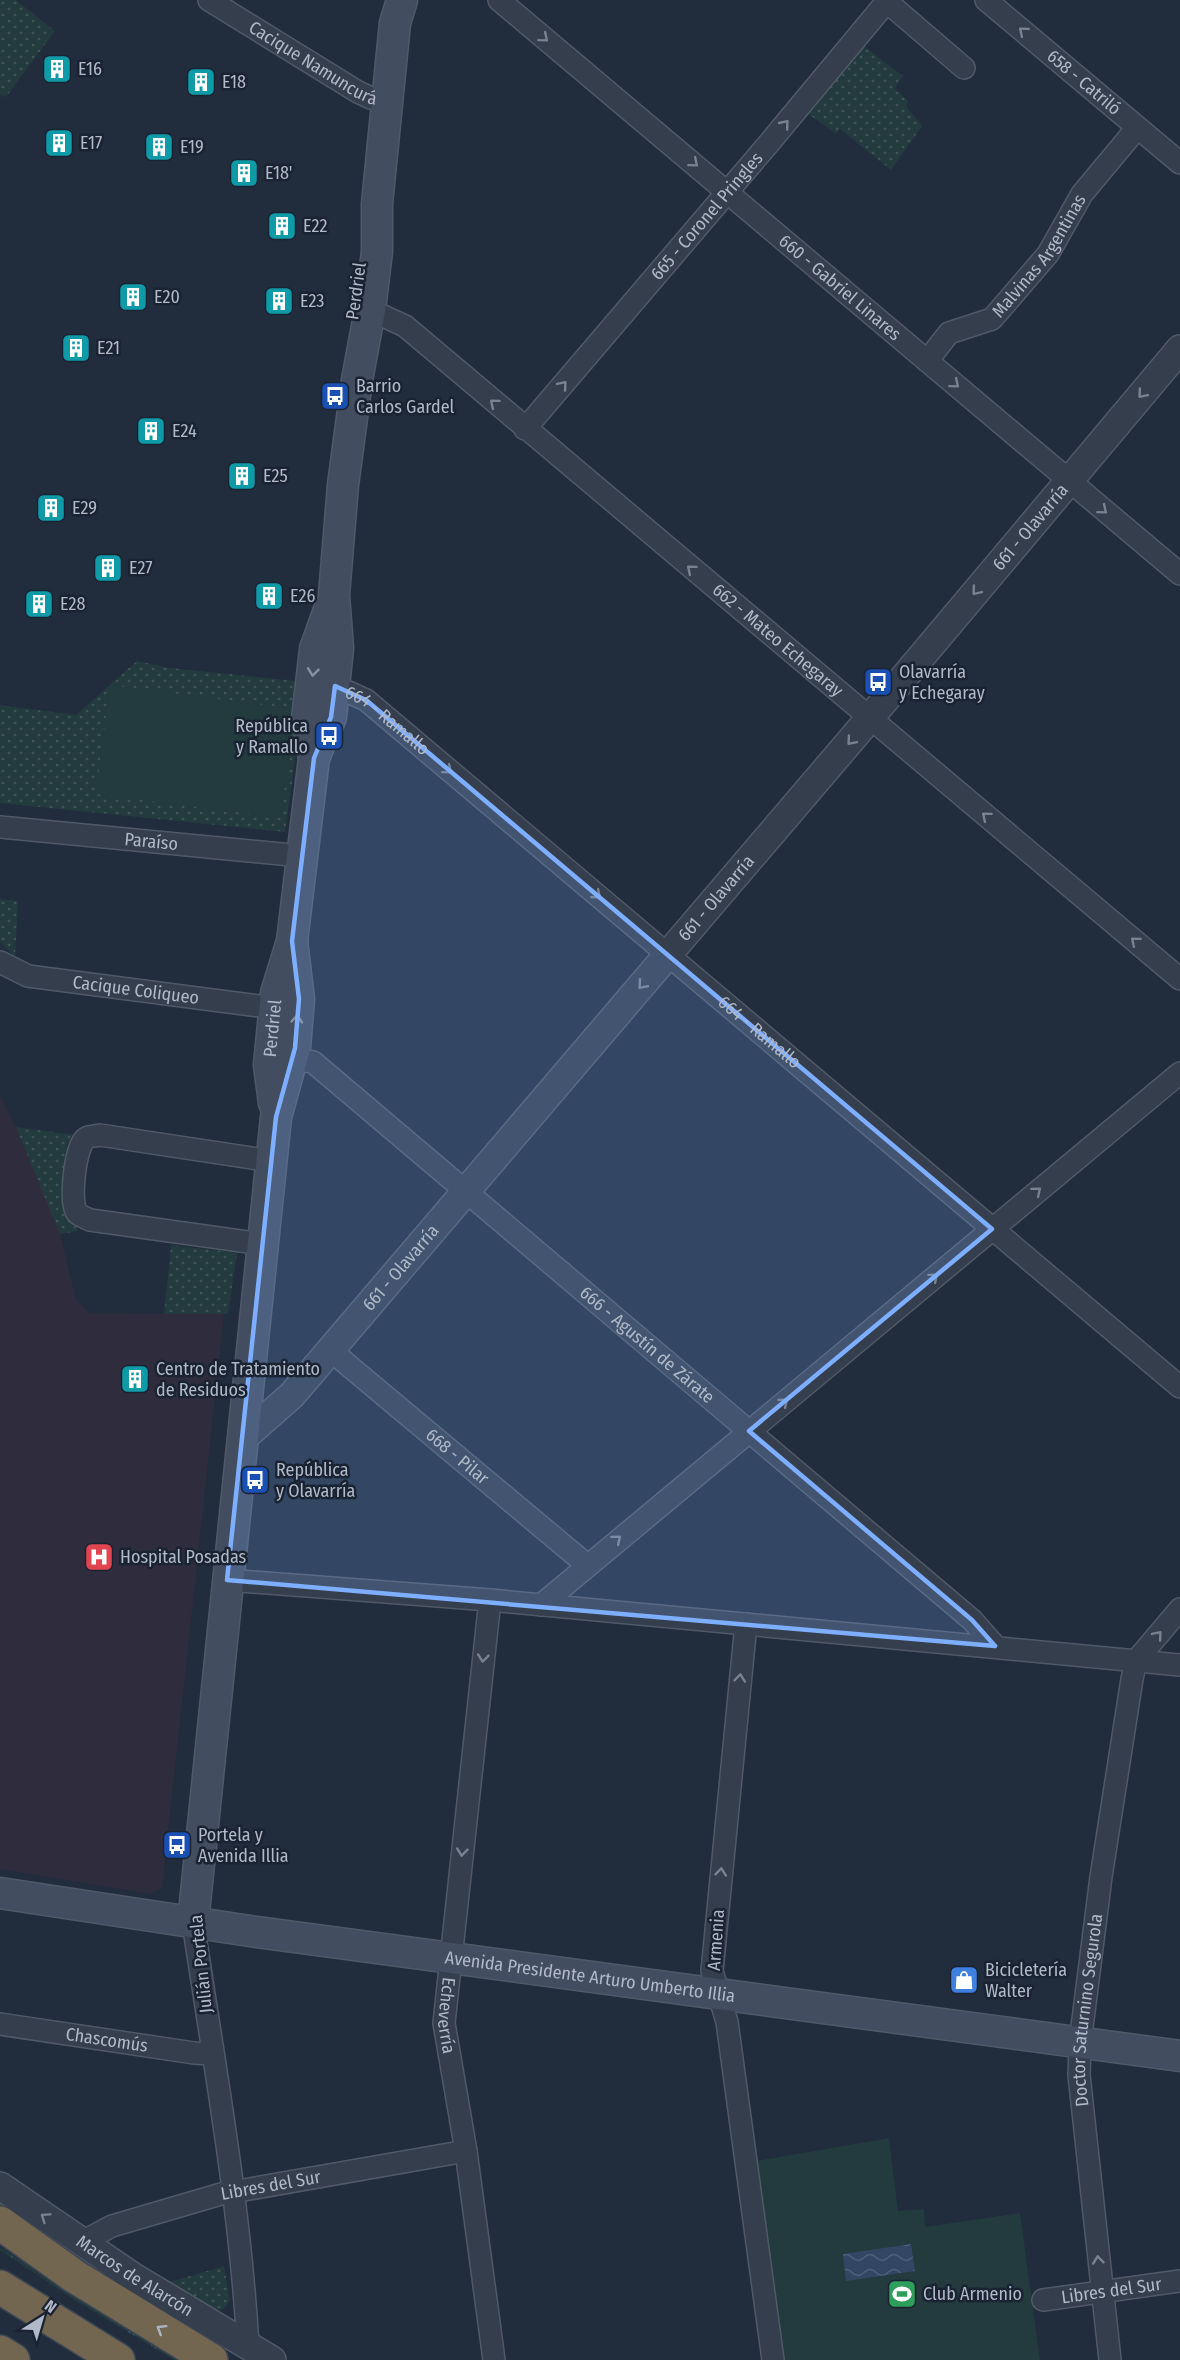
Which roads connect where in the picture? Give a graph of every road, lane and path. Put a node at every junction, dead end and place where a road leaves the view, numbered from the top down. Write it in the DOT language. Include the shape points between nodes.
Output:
graph roads {
  1 [pos="209,0"];
  2 [pos="499,0"];
  3 [pos="986,0"];
  4 [pos="887,1"];
  5 [pos="396,8"];
  6 [pos="964,68"];
  7 [pos="387,101"];
  8 [pos="1137,128"];
  9 [pos="1180,164"];
  10 [pos="728,191"];
  11 [pos="377,204"];
  12 [pos="370,310"];
  13 [pos="1180,349"];
  14 [pos="927,361"];
  15 [pos="357,380"];
  16 [pos="525,429"];
  17 [pos="1069,481"];
  18 [pos="1180,574"];
  19 [pos="334,595"];
  20 [pos="334,686"];
  21 [pos="869,719"];
  22 [pos="314,758"];
  23 [pos="0,826"];
  24 [pos="302,856"];
  25 [pos="292,941"];
  26 [pos="668,955"];
  27 [pos="0,962"];
  28 [pos="1180,979"];
  29 [pos="275,1008"];
  30 [pos="292,1059"];
  31 [pos="1180,1073"];
  32 [pos="276,1117"];
  33 [pos="272,1161"];
  34 [pos="465,1191"];
  35 [pos="992,1229"];
  36 [pos="262,1244"];
  37 [pos="330,1350"];
  38 [pos="1180,1387"];
  39 [pos="749,1431"];
  40 [pos="242,1439"];
  41 [pos="587,1565"];
  42 [pos="226,1580"];
  43 [pos="490,1600"];
  44 [pos="541,1605"];
  45 [pos="1180,1609"];
  46 [pos="746,1624"];
  47 [pos="994,1646"];
  48 [pos="1136,1661"];
  49 [pos="1180,1665"];
  50 [pos="0,1893"];
  51 [pos="193,1922"];
  52 [pos="450,1957"];
  53 [pos="717,1992"];
  54 [pos="0,2024"];
  55 [pos="1080,2043"];
  56 [pos="213,2054"];
  57 [pos="1180,2056"];
  58 [pos="466,2151"];
  59 [pos="0,2186"];
  60 [pos="232,2191"];
  61 [pos="0,2223"];
  62 [pos="82,2242"];
  63 [pos="1180,2281"];
  64 [pos="0,2287"];
  65 [pos="1102,2294"];
  66 [pos="1043,2300"];
  67 [pos="248,2346"];
  68 [pos="0,2352"];
  69 [pos="13,2360"];
  70 [pos="118,2360"];
  71 [pos="211,2360"];
  72 [pos="272,2360"];
  73 [pos="494,2360"];
  74 [pos="773,2360"];
  75 [pos="1110,2360"];
  1 -- 7 [label="street, Cacique Namuncurá" via="358,92"];
  2 -- 10 [label="street, 660 - Gabriel Linares, one-way"];
  8 -- 3 [label="street, 658 - Catriló, one-way"];
  4 -- 6 [label="street"];
  10 -- 4 [label="street, 665 - Coronel Pringles, one-way"];
  5 -- 7 [label="main road"];
  7 -- 11 [label="main road"];
  8 -- 9 [label="street, 658 - Catriló"];
  8 -- 14 [label="street, Malvinas Argentinas" via="1082,194 1048,254 992,319 949,333"];
  10 -- 14 [label="street, 660 - Gabriel Linares"];
  16 -- 10 [label="street, 665 - Coronel Pringles, one-way"];
  11 -- 12 [label="main road" via="377,251"];
  11 -- 15 [label="main road, Perdriel" via="361,254 351,316"];
  12 -- 15 [label="main road"];
  16 -- 12 [label="street, 662 - Mateo Echegaray, one-way" via="405,326"];
  13 -- 17 [label="street, 661 - Olavarría, one-way"];
  14 -- 17 [label="street, 660 - Gabriel Linares, one-way"];
  15 -- 19 [label="main road"];
  21 -- 16 [label="street, 662 - Mateo Echegaray, one-way"];
  17 -- 18 [label="street, 660 - Gabriel Linares, one-way"];
  17 -- 21 [label="street, 661 - Olavarría, one-way"];
  19 -- 20 [label="main road" via="338,648"];
  19 -- 22 [label="main road, one-way" via="315,649 307,719"];
  20 -- 22 [label="main road" via="331,717"];
  20 -- 26 [label="street, 664 - Ramallo, one-way" via="366,700"];
  21 -- 26 [label="street, 661 - Olavarría, one-way"];
  28 -- 21 [label="street, 662 - Mateo Echegaray, one-way"];
  22 -- 24 [label="main road"];
  23 -- 24 [label="street, Paraíso"];
  24 -- 25 [label="main road"];
  25 -- 29 [label="main road, Perdriel"];
  30 -- 25 [label="main road, one-way" via="299,999"];
  26 -- 34 [label="street, 661 - Olavarría, one-way"];
  26 -- 35 [label="street, 664 - Ramallo"];
  27 -- 29 [label="street, Cacique Coliqueo" via="28,976"];
  29 -- 32 [label="main road, Perdriel" via="269,1065"];
  30 -- 32 [label="main road"];
  30 -- 34 [label="street, 666 - Agustín de Zárate" via="313,1062"];
  35 -- 31 [label="street, one-way"];
  32 -- 33 [label="main road, Julián Portela"];
  33 -- 36 [label="main road, Julián Portela"];
  33 -- 36 [label="street" via="100,1135 86,1138 79,1146 73,1187 77,1212 90,1220"];
  34 -- 37 [label="street, 661 - Olavarría"];
  34 -- 39 [label="street, 666 - Agustín de Zárate"];
  35 -- 38 [label="street, 664 - Ramallo"];
  39 -- 35 [label="street, one-way"];
  36 -- 40 [label="main road, Julián Portela"];
  37 -- 40 [label="street, 661 - Olavarría" via="292,1395"];
  37 -- 41 [label="street, 668 - Pilar"];
  41 -- 39 [label="street, one-way"];
  39 -- 47 [label="street, 666 - Agustín de Zárate" via="972,1620"];
  40 -- 42 [label="main road, Julián Portela"];
  41 -- 44 [label="street"];
  42 -- 43 [label="street"];
  42 -- 51 [label="main road, Julián Portela"];
  43 -- 44 [label="street"];
  43 -- 52 [label="street, Echeverría, one-way"];
  44 -- 46 [label="street"];
  48 -- 45 [label="street, one-way"];
  46 -- 47 [label="street"];
  53 -- 46 [label="street, Armenia, one-way" via="712,1971"];
  47 -- 48 [label="street"];
  48 -- 49 [label="street"];
  48 -- 55 [label="street, Doctor Saturnino Segurola" via="1101,1877"];
  50 -- 51 [label="main road, Avenida Presidente Arturo Umberto Illia"];
  51 -- 52 [label="main road, Avenida Presidente Arturo Umberto Illia"];
  51 -- 56 [label="street, Julián Portela"];
  52 -- 53 [label="main road, Avenida Presidente Arturo Umberto Illia"];
  52 -- 58 [label="street, Echeverría" via="444,2024"];
  53 -- 55 [label="main road, Avenida Presidente Arturo Umberto Illia"];
  53 -- 74 [label="street, Armenia" via="727,2022"];
  54 -- 56 [label="street, Chascomús"];
  55 -- 57 [label="main road, Avenida Presidente Arturo Umberto Illia"];
  65 -- 55 [label="street, Doctor Saturnino Segurola, one-way" via="1079,2075"];
  56 -- 60 [label="street, Julián Portela"];
  58 -- 60 [label="street, Libres del Sur"];
  58 -- 73 [label="street, Echeverría"];
  62 -- 59 [label="street, Marcos de Alarcón, one-way"];
  60 -- 62 [label="street, Libres del Sur" via="112,2226"];
  60 -- 67 [label="street, Julián Portela"];
  71 -- 61 [label="highway, one-way" via="74,2276"];
  62 -- 67 [label="street, Marcos de Alarcón"];
  63 -- 65 [label="street, Libres del Sur"];
  64 -- 70 [label="highway"];
  65 -- 66 [label="street, Libres del Sur"];
  65 -- 75 [label="street, Doctor Saturnino Segurola"];
  67 -- 72 [label="street, Marcos de Alarcón"];
  68 -- 69 [label="highway"];
}
